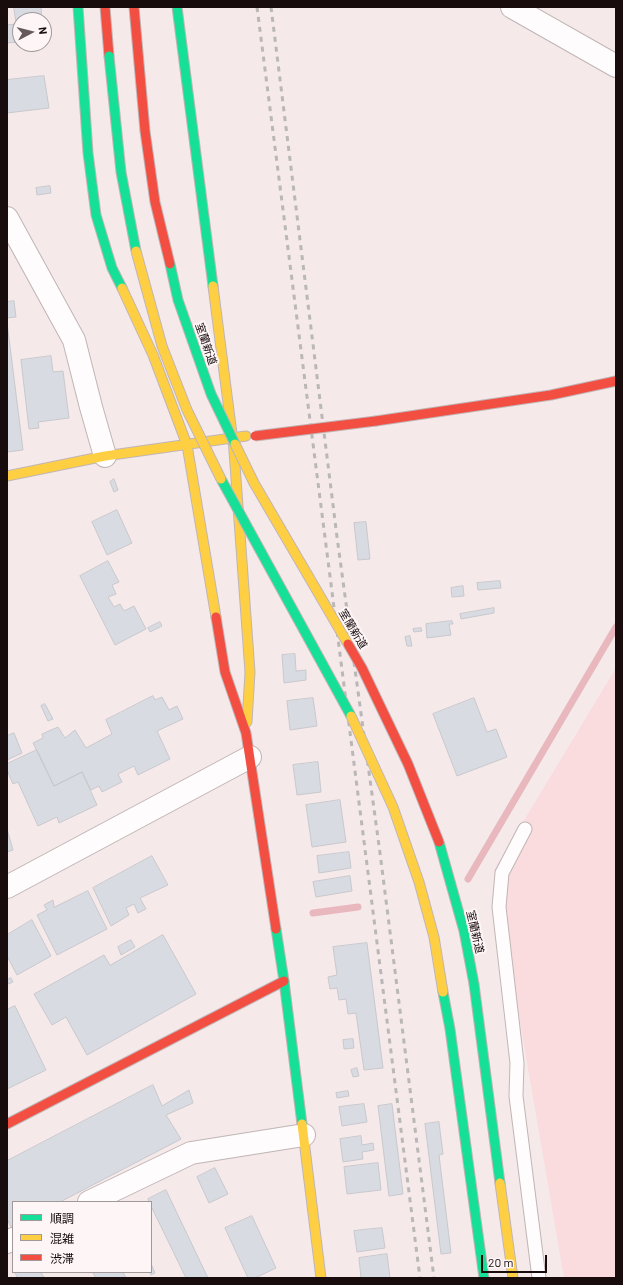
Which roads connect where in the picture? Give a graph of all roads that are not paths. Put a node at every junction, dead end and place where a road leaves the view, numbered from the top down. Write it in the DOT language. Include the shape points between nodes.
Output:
graph roads {
  1 [pos="78,7"];
  2 [pos="105,7"];
  3 [pos="134,7"];
  4 [pos="177,7"];
  5 [pos="512,7"];
  6 [pos="616,66"];
  7 [pos="7,218"];
  8 [pos="616,381"];
  9 [pos="233,437"];
  10 [pos="187,446"];
  11 [pos="105,456"];
  12 [pos="7,476"];
  13 [pos="246,733"];
  14 [pos="250,758"];
  15 [pos="525,829"];
  16 [pos="7,887"];
  17 [pos="284,981"];
  18 [pos="7,1124"];
  19 [pos="304,1135"];
  20 [pos="91,1201"];
  21 [pos="321,1278"];
  22 [pos="484,1278"];
  23 [pos="514,1278"];
  24 [pos="539,1278"];
  1 -- 10 [label="main road" via="88,153 96,216 112,268 153,355"];
  2 -- 22 [label="main road, bridge" via="121,172 135,249 162,346 187,410 222,481 358,727 393,807 419,882 434,937 444,992"];
  3 -- 23 [label="main road, 室蘭新道, bridge" via="145,131 155,202 178,300 211,394 254,483 362,668 408,764 437,834 464,931 474,984"];
  4 -- 9 [label="main road"];
  5 -- 6 [label="street"];
  7 -- 11 [label="street" via="74,340"];
  8 -- 9 [label="main road, bridge" via="552,395 376,421"];
  9 -- 10 [label="main road"];
  9 -- 13 [label="main road" via="250,672"];
  10 -- 11 [label="main road"];
  10 -- 13 [label="main road" via="225,672"];
  11 -- 12 [label="main road"];
  13 -- 14 [label="main road"];
  14 -- 16 [label="street"];
  14 -- 17 [label="main road"];
  15 -- 24 [label="lane" via="502,873 499,907 517,1063 516,1096"];
  17 -- 18 [label="main road"];
  17 -- 19 [label="main road"];
  19 -- 20 [label="street" via="191,1153"];
  19 -- 21 [label="main road"];
}
